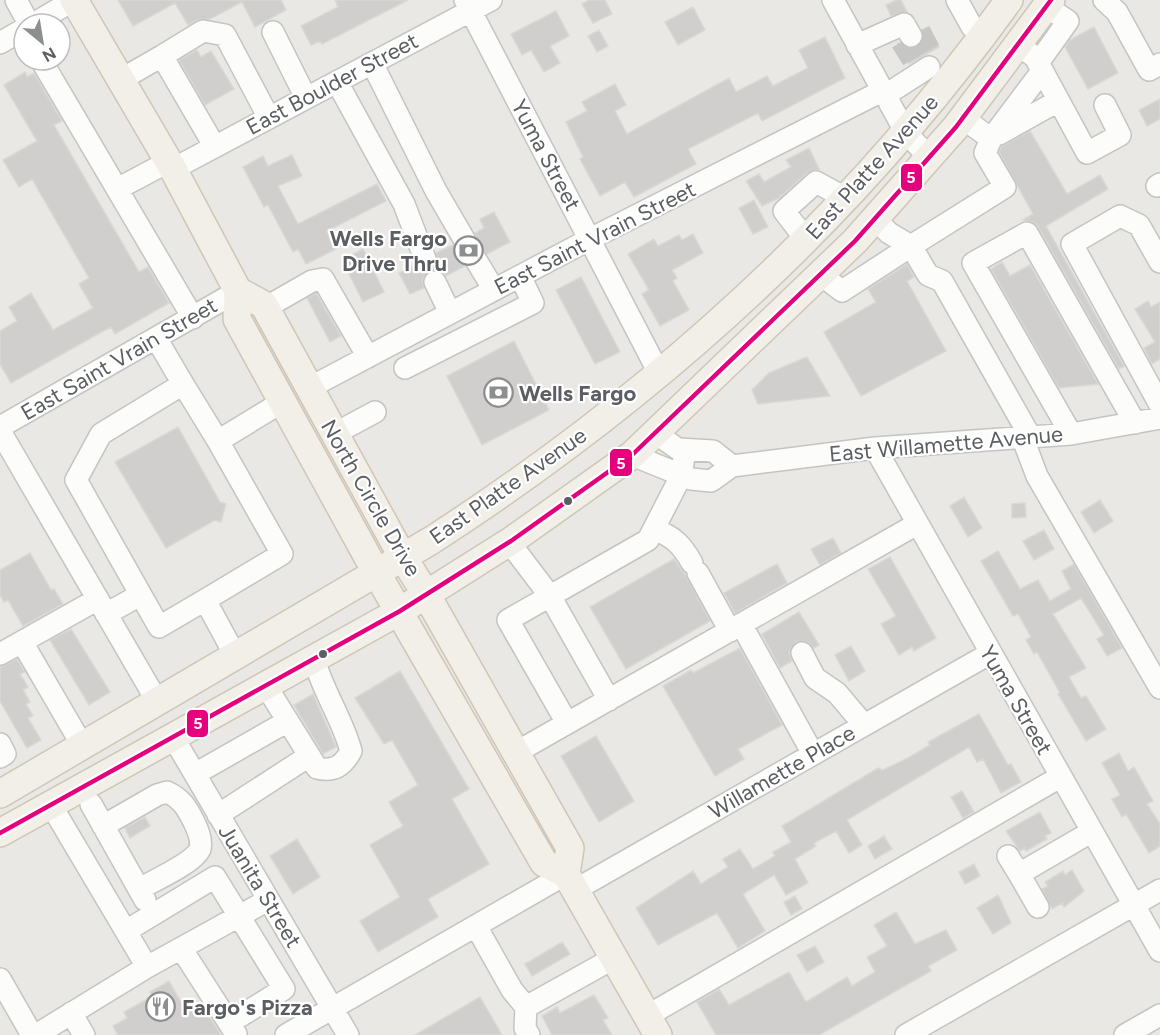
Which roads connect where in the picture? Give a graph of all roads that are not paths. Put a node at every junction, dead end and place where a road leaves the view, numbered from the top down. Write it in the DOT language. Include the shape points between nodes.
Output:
graph roads {
  1 [pos="74,0"];
  2 [pos="491,0"];
  3 [pos="833,0"];
  4 [pos="957,0"];
  5 [pos="1009,0"];
  6 [pos="1104,0"];
  7 [pos="1049,3"];
  8 [pos="467,5"];
  9 [pos="52,12"];
  10 [pos="273,32"];
  11 [pos="910,34"];
  12 [pos="984,34"];
  13 [pos="857,45"];
  14 [pos="162,56"];
  15 [pos="1033,60"];
  16 [pos="372,63"];
  17 [pos="929,63"];
  18 [pos="1160,64"];
  19 [pos="48,72"];
  20 [pos="120,80"];
  21 [pos="337,82"];
  22 [pos="883,93"];
  23 [pos="306,98"];
  24 [pos="1058,101"];
  25 [pos="1105,105"];
  26 [pos="269,118"];
  27 [pos="963,118"];
  28 [pos="906,133"];
  29 [pos="991,139"];
  30 [pos="215,147"];
  31 [pos="929,157"];
  32 [pos="170,166"];
  33 [pos="117,189"];
  34 [pos="847,199"];
  35 [pos="875,219"];
  36 [pos="464,239"];
  37 [pos="590,239"];
  38 [pos="807,241"];
  39 [pos="911,246"];
  40 [pos="426,259"];
  41 [pos="476,260"];
  42 [pos="1160,262"];
  43 [pos="821,275"];
  44 [pos="520,276"];
  45 [pos="435,282"];
  46 [pos="494,290"];
  47 [pos="238,291"];
  48 [pos="266,308"];
  49 [pos="450,313"];
  50 [pos="193,318"];
  51 [pos="156,338"];
  52 [pos="368,357"];
  53 [pos="405,368"];
  54 [pos="660,375"];
  55 [pos="183,384"];
  56 [pos="309,388"];
  57 [pos="282,402"];
  58 [pos="1160,405"];
  59 [pos="375,412"];
  60 [pos="1160,418"];
  61 [pos="1135,423"];
  62 [pos="0,429"];
  63 [pos="655,433"];
  64 [pos="334,434"];
  65 [pos="1071,434"];
  66 [pos="1027,438"];
  67 [pos="218,441"];
  68 [pos="875,448"];
  69 [pos="685,450"];
  70 [pos="632,455"];
  71 [pos="732,466"];
  72 [pos="681,476"];
  73 [pos="917,524"];
  74 [pos="654,529"];
  75 [pos="509,542"];
  76 [pos="402,556"];
  77 [pos="376,572"];
  78 [pos="426,594"];
  79 [pos="140,595"];
  80 [pos="550,596"];
  81 [pos="205,600"];
  82 [pos="102,607"];
  83 [pos="400,611"];
  84 [pos="736,628"];
  85 [pos="22,642"];
  86 [pos="802,653"];
  87 [pos="0,654"];
  88 [pos="989,654"];
  89 [pos="235,655"];
  90 [pos="314,659"];
  91 [pos="266,686"];
  92 [pos="1160,688"];
  93 [pos="609,700"];
  94 [pos="156,701"];
  95 [pos="288,721"];
  96 [pos="567,723"];
  97 [pos="864,725"];
  98 [pos="173,737"];
  99 [pos="0,744"];
  100 [pos="82,745"];
  101 [pos="515,753"];
  102 [pos="813,754"];
  103 [pos="309,756"];
  104 [pos="0,757"];
  105 [pos="195,774"];
  106 [pos="1060,777"];
  107 [pos="0,794"];
  108 [pos="91,804"];
  109 [pos="51,805"];
  110 [pos="218,814"];
  111 [pos="103,826"];
  112 [pos="1091,832"];
  113 [pos="0,833"];
  114 [pos="1008,856"];
  115 [pos="1019,874"];
  116 [pos="571,882"];
  117 [pos="136,884"];
  118 [pos="1160,890"];
  119 [pos="268,900"];
  120 [pos="1133,905"];
  121 [pos="1038,907"];
  122 [pos="153,914"];
  123 [pos="239,916"];
  124 [pos="476,926"];
  125 [pos="126,931"];
  126 [pos="182,948"];
  127 [pos="1160,951"];
  128 [pos="614,958"];
  129 [pos="147,967"];
  130 [pos="0,980"];
  131 [pos="526,1006"];
  132 [pos="332,1008"];
  133 [pos="71,1013"];
  134 [pos="1160,1015"];
  135 [pos="652,1025"];
  136 [pos="232,1029"];
  137 [pos="34,1035"];
  138 [pos="84,1035"];
  139 [pos="286,1035"];
  140 [pos="348,1035"];
  141 [pos="529,1035"];
  142 [pos="906,1035"];
  143 [pos="1125,1035"];
  1 -- 9 [label="street"];
  1 -- 20 [label="main road, North Circle Drive"];
  2 -- 8 [label="street, East Boulder Street"];
  3 -- 13 [label="street"];
  4 -- 12 [label="street" via="972,27"];
  5 -- 12 [label="main road, East Platte Avenue"];
  6 -- 18 [label="street" via="1117,12 1149,70"];
  7 -- 15 [label="main road, East Platte Avenue"];
  8 -- 16 [label="street, East Boulder Street"];
  8 -- 37 [label="street, Yuma Street"];
  10 -- 23 [label="street"];
  11 -- 13 [label="street" via="904,24"];
  12 -- 17 [label="main road, East Platte Avenue"];
  13 -- 22 [label="street"];
  14 -- 20 [label="street"];
  14 -- 26 [label="street" via="203,32 225,35"];
  14 -- 30 [label="street"];
  15 -- 24 [label="street"];
  15 -- 27 [label="main road, East Platte Avenue"];
  15 -- 29 [label="street"];
  16 -- 21 [label="street, East Boulder Street"];
  16 -- 36 [label="street"];
  17 -- 22 [label="street, East Saint Vrain Street"];
  17 -- 28 [label="main road, East Platte Avenue"];
  19 -- 33 [label="street"];
  20 -- 32 [label="main road, North Circle Drive"];
  21 -- 23 [label="street, East Boulder Street"];
  21 -- 40 [label="street" via="405,204"];
  22 -- 28 [label="street"];
  22 -- 37 [label="street, East Saint Vrain Street"];
  23 -- 26 [label="street, East Boulder Street"];
  24 -- 25 [label="street" via="1087,153 1120,135"];
  24 -- 29 [label="street"];
  26 -- 30 [label="street, East Boulder Street"];
  27 -- 29 [label="street"];
  27 -- 31 [label="main road, East Platte Avenue"];
  28 -- 31 [label="street"];
  28 -- 34 [label="main road, East Platte Avenue"];
  29 -- 39 [label="street" via="985,153 1005,187"];
  30 -- 32 [label="street, East Boulder Street"];
  31 -- 35 [label="main road, East Platte Avenue"];
  32 -- 33 [label="street, East Boulder Street"];
  32 -- 47 [label="main road, North Circle Drive"];
  33 -- 50 [label="street"];
  34 -- 38 [label="main road, East Platte Avenue"];
  34 -- 38 [label="street" via="816,182 784,211"];
  35 -- 39 [label="street"];
  35 -- 43 [label="main road, East Platte Avenue"];
  37 -- 44 [label="street, East Saint Vrain Street"];
  37 -- 54 [label="street, Yuma Street"];
  38 -- 54 [label="main road, East Platte Avenue"];
  39 -- 43 [label="street" via="842,291"];
  39 -- 66 [label="street" via="928,275 942,281"];
  41 -- 46 [label="street"];
  42 -- 58 [label="street" via="1139,225 1120,216 1072,244"];
  43 -- 63 [label="main road, East Platte Avenue"];
  44 -- 46 [label="street, East Saint Vrain Street"];
  44 -- 53 [label="street" via="532,303"];
  45 -- 49 [label="street"];
  46 -- 49 [label="street, East Saint Vrain Street"];
  47 -- 48 [label="main road"];
  47 -- 50 [label="street, East Saint Vrain Street"];
  47 -- 57 [label="main road, North Circle Drive" via="237,318"];
  48 -- 52 [label="street" via="312,281 323,279"];
  48 -- 56 [label="main road, North Circle Drive"];
  49 -- 52 [label="street, East Saint Vrain Street"];
  50 -- 51 [label="street, East Saint Vrain Street"];
  51 -- 55 [label="street"];
  51 -- 62 [label="street, East Saint Vrain Street"];
  52 -- 56 [label="street, East Saint Vrain Street"];
  54 -- 76 [label="main road, East Platte Avenue" via="477,511"];
  55 -- 67 [label="street"];
  55 -- 79 [label="street" via="101,434 76,480"];
  56 -- 64 [label="main road, North Circle Drive"];
  57 -- 67 [label="street"];
  57 -- 77 [label="main road, North Circle Drive"];
  59 -- 64 [label="street"];
  60 -- 61 [label="street, East Willamette Avenue"];
  61 -- 65 [label="street, East Willamette Avenue"];
  61 -- 65 [label="street" via="1027,233 973,263"];
  62 -- 82 [label="street"];
  63 -- 69 [label="street"];
  63 -- 70 [label="main road, East Platte Avenue"];
  64 -- 76 [label="main road, North Circle Drive"];
  65 -- 66 [label="street, East Willamette Avenue"];
  66 -- 68 [label="street, East Willamette Avenue"];
  66 -- 92 [label="street" via="1037,476"];
  67 -- 81 [label="street" via="282,554"];
  68 -- 71 [label="street, East Willamette Avenue"];
  68 -- 73 [label="street, Yuma Street"];
  69 -- 71 [label="street" via="713,452"];
  69 -- 72 [label="street"];
  70 -- 72 [label="street, East Willamette Avenue"];
  70 -- 75 [label="main road, East Platte Avenue"];
  71 -- 72 [label="street, East Willamette Avenue" via="711,481"];
  72 -- 74 [label="street"];
  73 -- 84 [label="street"];
  73 -- 88 [label="street, Yuma Street"];
  74 -- 80 [label="street" via="648,540"];
  74 -- 84 [label="street" via="674,537"];
  75 -- 78 [label="main road, East Platte Avenue"];
  75 -- 80 [label="street"];
  76 -- 77 [label="main road, East Platte Avenue"];
  76 -- 78 [label="main road, North Circle Drive"];
  77 -- 83 [label="main road, North Circle Drive"];
  77 -- 89 [label="main road, East Platte Avenue"];
  78 -- 83 [label="main road, East Platte Avenue"];
  78 -- 101 [label="main road, North Circle Drive"];
  79 -- 81 [label="street" via="159,627"];
  79 -- 82 [label="street"];
  80 -- 93 [label="street"];
  80 -- 96 [label="street" via="508,620"];
  81 -- 89 [label="street"];
  82 -- 85 [label="street"];
  82 -- 94 [label="street"];
  83 -- 90 [label="main road, East Platte Avenue"];
  83 -- 116 [label="main road, North Circle Drive" via="544,863"];
  84 -- 93 [label="street"];
  84 -- 102 [label="street"];
  85 -- 87 [label="street"];
  85 -- 100 [label="street"];
  86 -- 97 [label="street" via="815,678 837,693"];
  88 -- 97 [label="street, Willamette Place"];
  88 -- 106 [label="street, Yuma Street"];
  89 -- 94 [label="main road, East Platte Avenue"];
  90 -- 91 [label="main road, East Platte Avenue"];
  90 -- 103 [label="street" via="321,685 344,728 351,751 344,763 330,771 317,768"];
  91 -- 95 [label="street"];
  91 -- 98 [label="main road, East Platte Avenue"];
  93 -- 96 [label="street"];
  94 -- 100 [label="main road, East Platte Avenue"];
  95 -- 103 [label="street"];
  95 -- 105 [label="street"];
  96 -- 101 [label="street"];
  97 -- 102 [label="street, Willamette Place"];
  98 -- 105 [label="street, Juanita Street"];
  98 -- 109 [label="main road, East Platte Avenue"];
  99 -- 104 [label="street" via="5,754"];
  100 -- 107 [label="main road, East Platte Avenue"];
  101 -- 116 [label="main road, North Circle Drive" via="570,848"];
  102 -- 116 [label="street, Willamette Place"];
  103 -- 110 [label="street"];
  105 -- 110 [label="street, Juanita Street"];
  106 -- 112 [label="street, Yuma Street"];
  106 -- 135 [label="street"];
  108 -- 111 [label="street"];
  109 -- 113 [label="main road, East Platte Avenue"];
  109 -- 125 [label="street"];
  110 -- 119 [label="street, Juanita Street"];
  111 -- 117 [label="street"];
  111 -- 117 [label="street" via="167,792 186,806 199,835 191,846"];
  112 -- 115 [label="street"];
  112 -- 120 [label="street, Yuma Street"];
  114 -- 115 [label="street"];
  115 -- 121 [label="street"];
  116 -- 124 [label="street, Willamette Place"];
  116 -- 128 [label="main road, North Circle Drive"];
  117 -- 122 [label="street"];
  118 -- 120 [label="street"];
  119 -- 123 [label="street"];
  119 -- 132 [label="street, Juanita Street"];
  120 -- 127 [label="street, Yuma Street"];
  120 -- 142 [label="street"];
  122 -- 123 [label="street" via="215,878"];
  122 -- 125 [label="street"];
  123 -- 126 [label="street"];
  123 -- 136 [label="street" via="284,989"];
  124 -- 131 [label="street" via="512,990"];
  124 -- 132 [label="street, Willamette Place"];
  125 -- 129 [label="street"];
  126 -- 129 [label="street"];
  126 -- 136 [label="street"];
  128 -- 131 [label="street"];
  128 -- 135 [label="main road, North Circle Drive"];
  129 -- 133 [label="street"];
  130 -- 137 [label="street"];
  131 -- 141 [label="street" via="525,1028"];
  132 -- 139 [label="street, Willamette Place"];
  132 -- 140 [label="street, Juanita Street"];
  133 -- 137 [label="street"];
  133 -- 138 [label="street"];
  134 -- 143 [label="street"];
}
